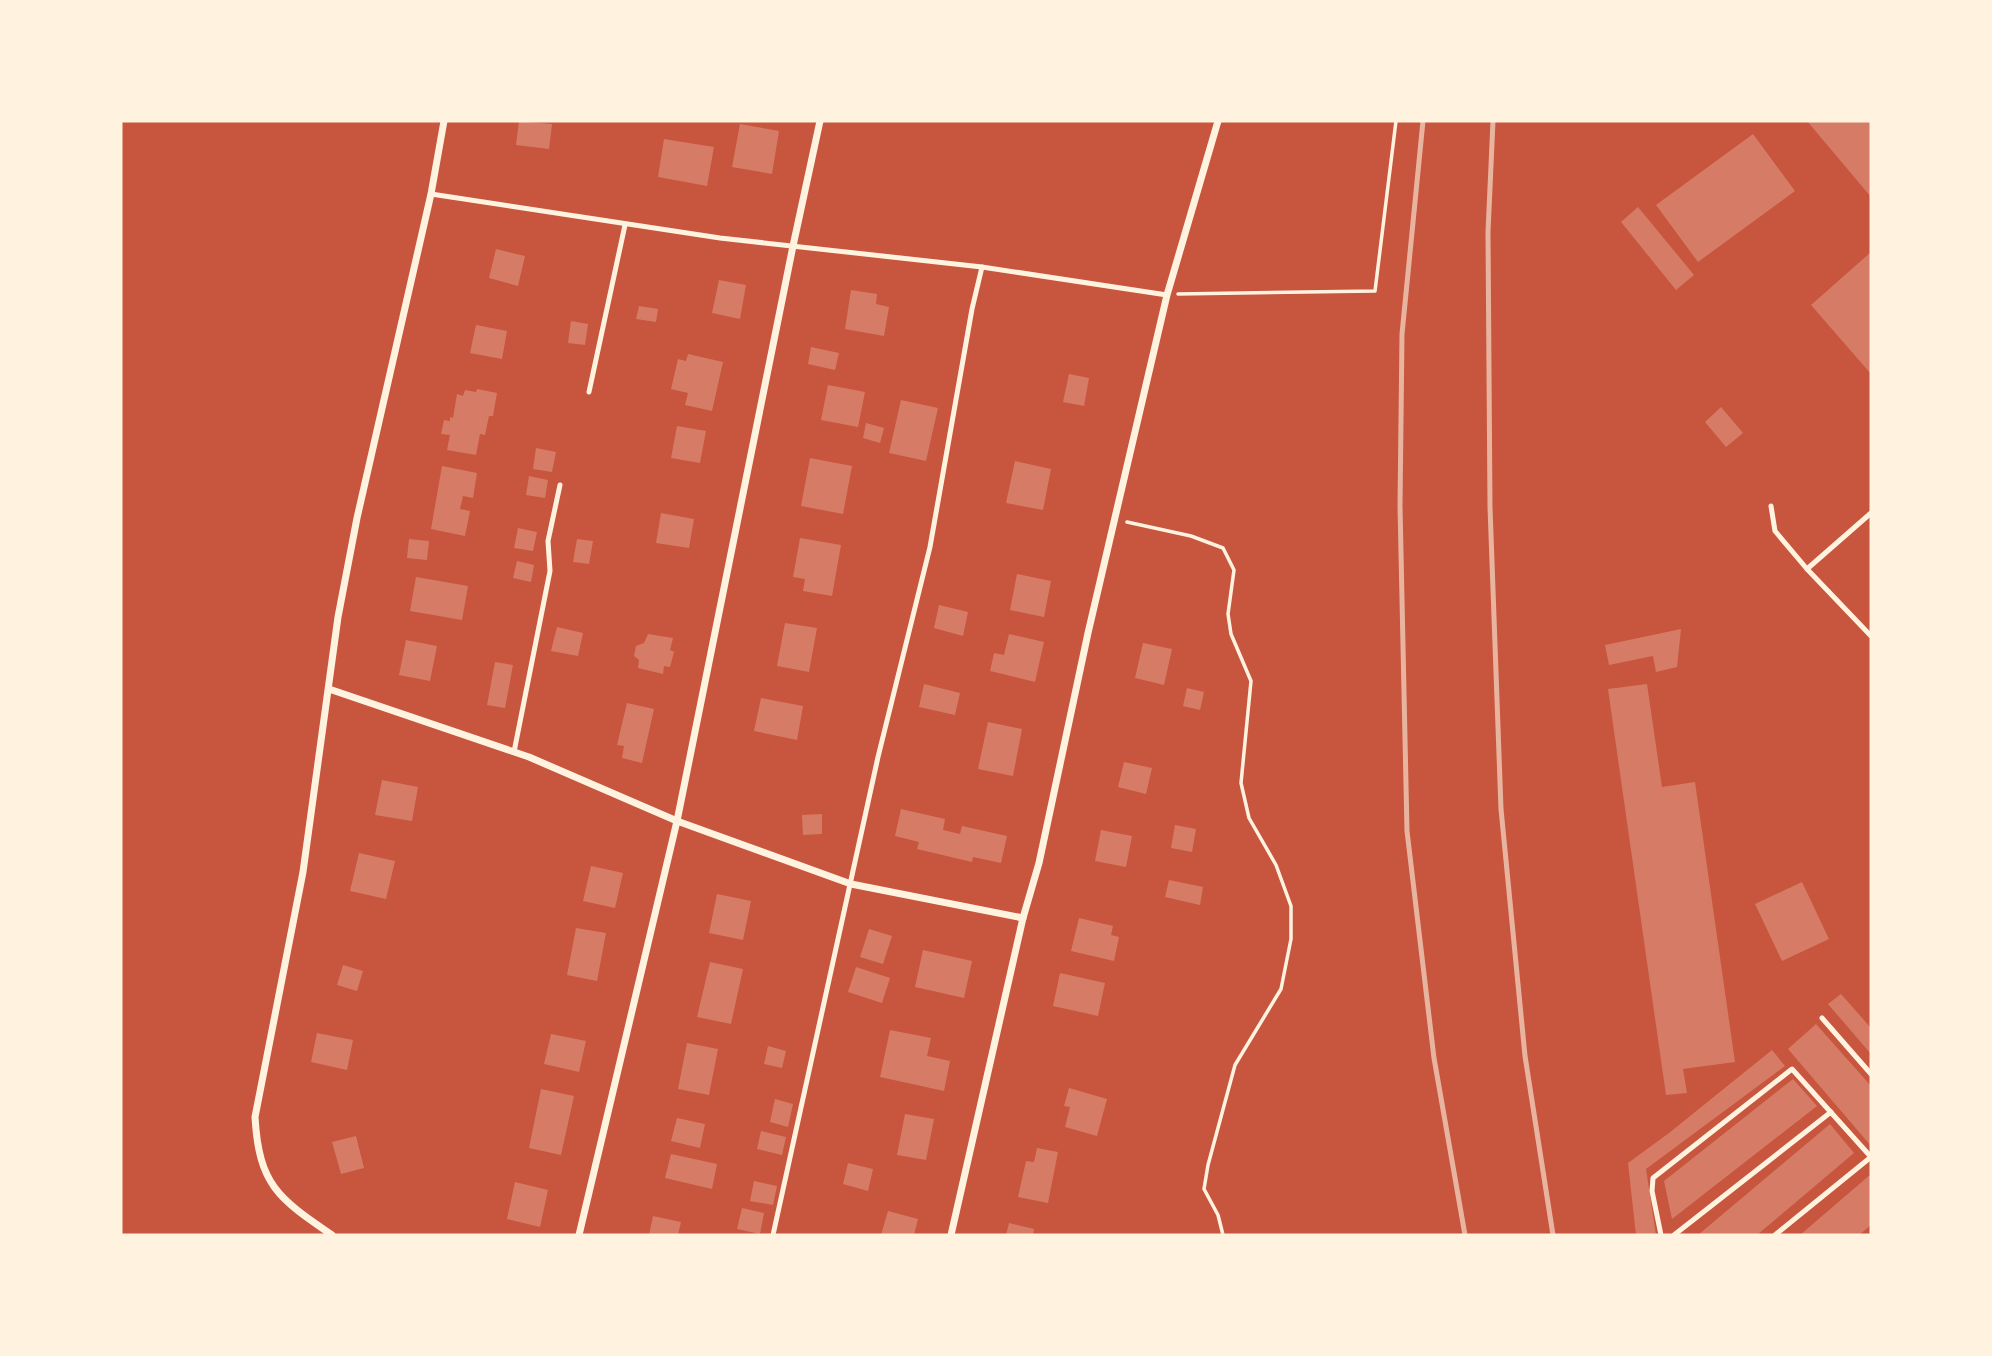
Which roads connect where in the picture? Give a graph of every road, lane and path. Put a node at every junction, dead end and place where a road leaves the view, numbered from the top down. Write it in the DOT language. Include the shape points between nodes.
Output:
graph roads {
  1 [pos="444,121"];
  2 [pos="820,121"];
  3 [pos="1217,121"];
  4 [pos="1395,121"];
  5 [pos="431,194"];
  6 [pos="625,225"];
  7 [pos="793,246"];
  8 [pos="982,267"];
  9 [pos="1167,295"];
  10 [pos="589,392"];
  11 [pos="560,485"];
  12 [pos="1771,506"];
  13 [pos="1871,513"];
  14 [pos="1115,519"];
  15 [pos="1807,569"];
  16 [pos="1871,636"];
  17 [pos="329,689"];
  18 [pos="514,752"];
  19 [pos="677,821"];
  20 [pos="851,884"];
  21 [pos="1023,918"];
  22 [pos="1822,1018"];
  23 [pos="1871,1074"];
  24 [pos="1831,1112"];
  25 [pos="1871,1157"];
  26 [pos="332,1235"];
  27 [pos="579,1235"];
  28 [pos="774,1235"];
  29 [pos="951,1235"];
  30 [pos="1223,1235"];
  31 [pos="1661,1235"];
  32 [pos="1674,1235"];
  33 [pos="1775,1235"];
  1 -- 5 [label="street"];
  2 -- 7 [label="street"];
  3 -- 9 [label="street"];
  4 -- 9 [label="path" via="1375,291"];
  5 -- 6 [label="lane"];
  5 -- 17 [label="street" via="357,518"];
  6 -- 7 [label="lane"];
  6 -- 10 [label="lane"];
  7 -- 8 [label="lane"];
  7 -- 19 [label="street"];
  8 -- 9 [label="lane"];
  8 -- 20 [label="lane" via="930,547"];
  9 -- 14 [label="street"];
  11 -- 18 [label="lane" via="548,541 550,571"];
  12 -- 15 [label="lane" via="1774,531"];
  13 -- 15 [label="lane"];
  14 -- 21 [label="street"];
  14 -- 30 [label="path" via="1223,548 1234,570 1228,614 1231,634 1251,681 1241,783 1250,818 1291,906 1291,939 1281,989 1235,1065 1208,1165 1204,1189"];
  15 -- 16 [label="lane"];
  17 -- 18 [label="street"];
  17 -- 26 [label="street" via="303,872 255,1117 257,1149 268,1181 295,1210"];
  18 -- 19 [label="street"];
  19 -- 20 [label="street"];
  19 -- 27 [label="street"];
  20 -- 21 [label="street"];
  20 -- 28 [label="lane"];
  21 -- 29 [label="street"];
  22 -- 23 [label="lane"];
  24 -- 25 [label="lane"];
  24 -- 31 [label="lane" via="1792,1069 1653,1178"];
  24 -- 32 [label="lane"];
  25 -- 33 [label="lane"];
}
